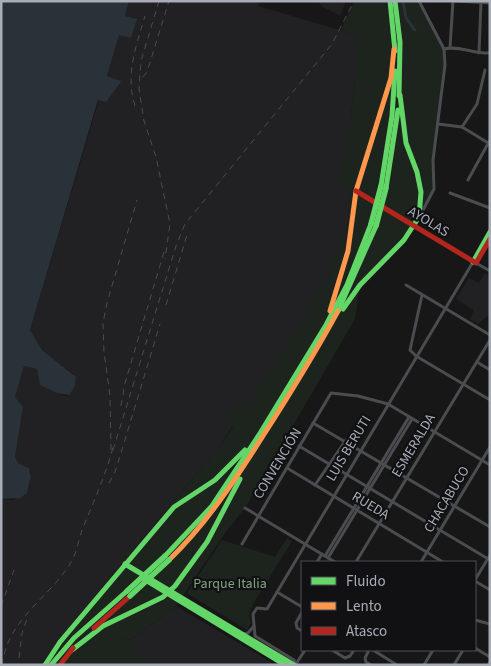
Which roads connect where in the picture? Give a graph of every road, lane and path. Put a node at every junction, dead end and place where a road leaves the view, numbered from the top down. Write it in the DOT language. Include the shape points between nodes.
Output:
graph roads {
  1 [pos="390,1"];
  2 [pos="395,1"];
  3 [pos="419,1"];
  4 [pos="455,1"];
  5 [pos="480,2"];
  6 [pos="490,3"];
  7 [pos="450,47"];
  8 [pos="394,49"];
  9 [pos="444,49"];
  10 [pos="479,53"];
  11 [pos="490,53"];
  12 [pos="485,70"];
  13 [pos="400,95"];
  14 [pos="438,124"];
  15 [pos="462,127"];
  16 [pos="489,142"];
  17 [pos="468,180"];
  18 [pos="384,187"];
  19 [pos="356,191"];
  20 [pos="450,193"];
  21 [pos="490,208"];
  22 [pos="419,217"];
  23 [pos="414,226"];
  24 [pos="490,232"];
  25 [pos="490,239"];
  26 [pos="475,263"];
  27 [pos="490,272"];
  28 [pos="406,285"];
  29 [pos="422,295"];
  30 [pos="445,308"];
  31 [pos="328,326"];
  32 [pos="490,335"];
  33 [pos="490,340"];
  34 [pos="416,356"];
  35 [pos="477,362"];
  36 [pos="490,370"];
  37 [pos="464,384"];
  38 [pos="490,400"];
  39 [pos="388,404"];
  40 [pos="410,418"];
  41 [pos="313,422"];
  42 [pos="435,432"];
  43 [pos="258,435"];
  44 [pos="346,440"];
  45 [pos="257,445"];
  46 [pos="300,446"];
  47 [pos="490,447"];
  48 [pos="360,449"];
  49 [pos="482,460"];
  50 [pos="383,462"];
  51 [pos="330,464"];
  52 [pos="490,465"];
  53 [pos="286,468"];
  54 [pos="346,474"];
  55 [pos="407,477"];
  56 [pos="314,485"];
  57 [pos="368,487"];
  58 [pos="333,496"];
  59 [pos="392,502"];
  60 [pos="455,506"];
  61 [pos="245,508"];
  62 [pos="355,509"];
  63 [pos="258,516"];
  64 [pos="379,524"];
  65 [pos="490,526"];
  66 [pos="440,530"];
  67 [pos="186,540"];
  68 [pos="242,544"];
  69 [pos="304,544"];
  70 [pos="427,553"];
  71 [pos="325,556"];
  72 [pos="489,558"];
  73 [pos="318,561"];
  74 [pos="332,561"];
  75 [pos="357,561"];
  76 [pos="423,561"];
  77 [pos="441,561"];
  78 [pos="124,565"];
  79 [pos="476,579"];
  80 [pos="476,582"];
  81 [pos="490,590"];
  82 [pos="169,592"];
  83 [pos="277,592"];
  84 [pos="128,594"];
  85 [pos="301,606"];
  86 [pos="301,614"];
  87 [pos="476,620"];
  88 [pos="256,623"];
  89 [pos="490,624"];
  90 [pos="301,630"];
  91 [pos="244,634"];
  92 [pos="476,649"];
  93 [pos="72,650"];
  94 [pos="304,651"];
  95 [pos="334,651"];
  96 [pos="353,651"];
  97 [pos="370,651"];
  98 [pos="373,651"];
  99 [pos="432,651"];
  100 [pos="462,651"];
  101 [pos="490,657"];
  102 [pos="295,664"];
  103 [pos="45,665"];
  104 [pos="51,665"];
  105 [pos="60,665"];
  106 [pos="285,665"];
  107 [pos="371,665"];
  108 [pos="398,665"];
  109 [pos="424,665"];
  110 [pos="454,665"];
  1 -- 8 [label="main road"];
  2 -- 13 [label="main road" via="400,42"];
  3 -- 9 [label="street"];
  4 -- 5 [label="street"];
  4 -- 7 [label="street"];
  5 -- 6 [label="street"];
  5 -- 10 [label="street"];
  7 -- 9 [label="street"];
  7 -- 10 [label="street"];
  8 -- 18 [label="main road" via="392,116"];
  8 -- 19 [label="main road" via="384,105"];
  9 -- 14 [label="street"];
  10 -- 11 [label="street"];
  12 -- 15 [label="street" via="477,104"];
  13 -- 18 [label="main road"];
  13 -- 22 [label="main road" via="406,143 421,192"];
  14 -- 15 [label="street"];
  14 -- 22 [label="street" via="433,160 434,189"];
  15 -- 16 [label="street"];
  16 -- 17 [label="street"];
  18 -- 31 [label="main road, bridge" via="373,225"];
  19 -- 23 [label="main road, AYOLAS"];
  19 -- 31 [label="main road" via="344,268"];
  20 -- 21 [label="street"];
  22 -- 23 [label="main road"];
  23 -- 26 [label="main road, AYOLAS"];
  23 -- 31 [label="main road"];
  24 -- 26 [label="main road"];
  25 -- 26 [label="main road"];
  26 -- 27 [label="street, AYOLAS"];
  26 -- 30 [label="street, LUIS BERUTI"];
  28 -- 29 [label="street"];
  29 -- 30 [label="street"];
  29 -- 34 [label="street" via="410,350"];
  30 -- 32 [label="street"];
  30 -- 34 [label="street, LUIS BERUTI"];
  31 -- 43 [label="main road"];
  31 -- 45 [label="main road"];
  33 -- 35 [label="street, ESMERALDA"];
  34 -- 37 [label="street"];
  34 -- 39 [label="street, LUIS BERUTI"];
  35 -- 36 [label="street"];
  35 -- 37 [label="street, ESMERALDA"];
  37 -- 38 [label="street"];
  37 -- 42 [label="street, ESMERALDA"];
  39 -- 40 [label="street"];
  39 -- 41 [label="street, CONVENCIÓN" via="331,393"];
  39 -- 48 [label="street, LUIS BERUTI"];
  40 -- 42 [label="street"];
  40 -- 50 [label="street"];
  41 -- 44 [label="street"];
  41 -- 46 [label="street, CONVENCIÓN"];
  42 -- 49 [label="street"];
  42 -- 55 [label="street, ESMERALDA"];
  43 -- 67 [label="main road"];
  43 -- 78 [label="main road" via="215,480 174,506"];
  44 -- 48 [label="street"];
  44 -- 51 [label="street"];
  45 -- 67 [label="main road" via="218,507"];
  45 -- 82 [label="main road" via="196,560"];
  46 -- 51 [label="street"];
  46 -- 53 [label="street, CONVENCIÓN"];
  47 -- 49 [label="street, CHACABUCO"];
  48 -- 50 [label="street"];
  48 -- 54 [label="street, LUIS BERUTI"];
  49 -- 52 [label="street"];
  49 -- 60 [label="street, CHACABUCO"];
  50 -- 55 [label="street"];
  50 -- 57 [label="street"];
  51 -- 54 [label="street"];
  51 -- 56 [label="street"];
  53 -- 56 [label="street, RUEDA"];
  53 -- 63 [label="street, CONVENCIÓN"];
  54 -- 57 [label="street"];
  54 -- 58 [label="street, LUIS BERUTI"];
  55 -- 59 [label="street, ESMERALDA"];
  55 -- 60 [label="street"];
  56 -- 58 [label="street, RUEDA"];
  57 -- 59 [label="street"];
  57 -- 62 [label="street"];
  58 -- 62 [label="street, RUEDA"];
  58 -- 69 [label="street, LUIS BERUTI"];
  59 -- 64 [label="street, ESMERALDA"];
  59 -- 66 [label="street"];
  60 -- 65 [label="street"];
  60 -- 66 [label="street, CHACABUCO"];
  61 -- 63 [label="street"];
  62 -- 64 [label="street, RUEDA"];
  62 -- 71 [label="street"];
  63 -- 68 [label="street, CONVENCIÓN"];
  63 -- 69 [label="street"];
  64 -- 70 [label="street, RUEDA"];
  64 -- 75 [label="street, ESMERALDA"];
  66 -- 70 [label="street, CHACABUCO"];
  66 -- 72 [label="street"];
  67 -- 84 [label="main road, bridge"];
  69 -- 71 [label="street"];
  69 -- 83 [label="street, LUIS BERUTI"];
  70 -- 76 [label="street, CHACABUCO"];
  70 -- 77 [label="street, RUEDA"];
  71 -- 73 [label="street"];
  71 -- 74 [label="street"];
  72 -- 79 [label="street"];
  78 -- 82 [label="main road"];
  78 -- 103 [label="main road"];
  80 -- 81 [label="street"];
  82 -- 91 [label="main road"];
  82 -- 93 [label="main road" via="103,626"];
  82 -- 106 [label="main road"];
  83 -- 85 [label="street"];
  83 -- 88 [label="street, LUIS BERUTI" via="267,609 257,608 253,614"];
  84 -- 93 [label="main road"];
  84 -- 104 [label="main road" via="74,638"];
  86 -- 90 [label="street" via="296,623"];
  87 -- 89 [label="street"];
  88 -- 91 [label="street"];
  88 -- 102 [label="street, LUIS BERUTI" via="255,636 294,660"];
  91 -- 102 [label="main road"];
  92 -- 101 [label="street"];
  93 -- 105 [label="main road"];
  94 -- 102 [label="street"];
  95 -- 96 [label="street" via="345,658"];
  97 -- 107 [label="street" via="365,658"];
  98 -- 108 [label="street"];
  99 -- 109 [label="street"];
  100 -- 110 [label="street"];
}
